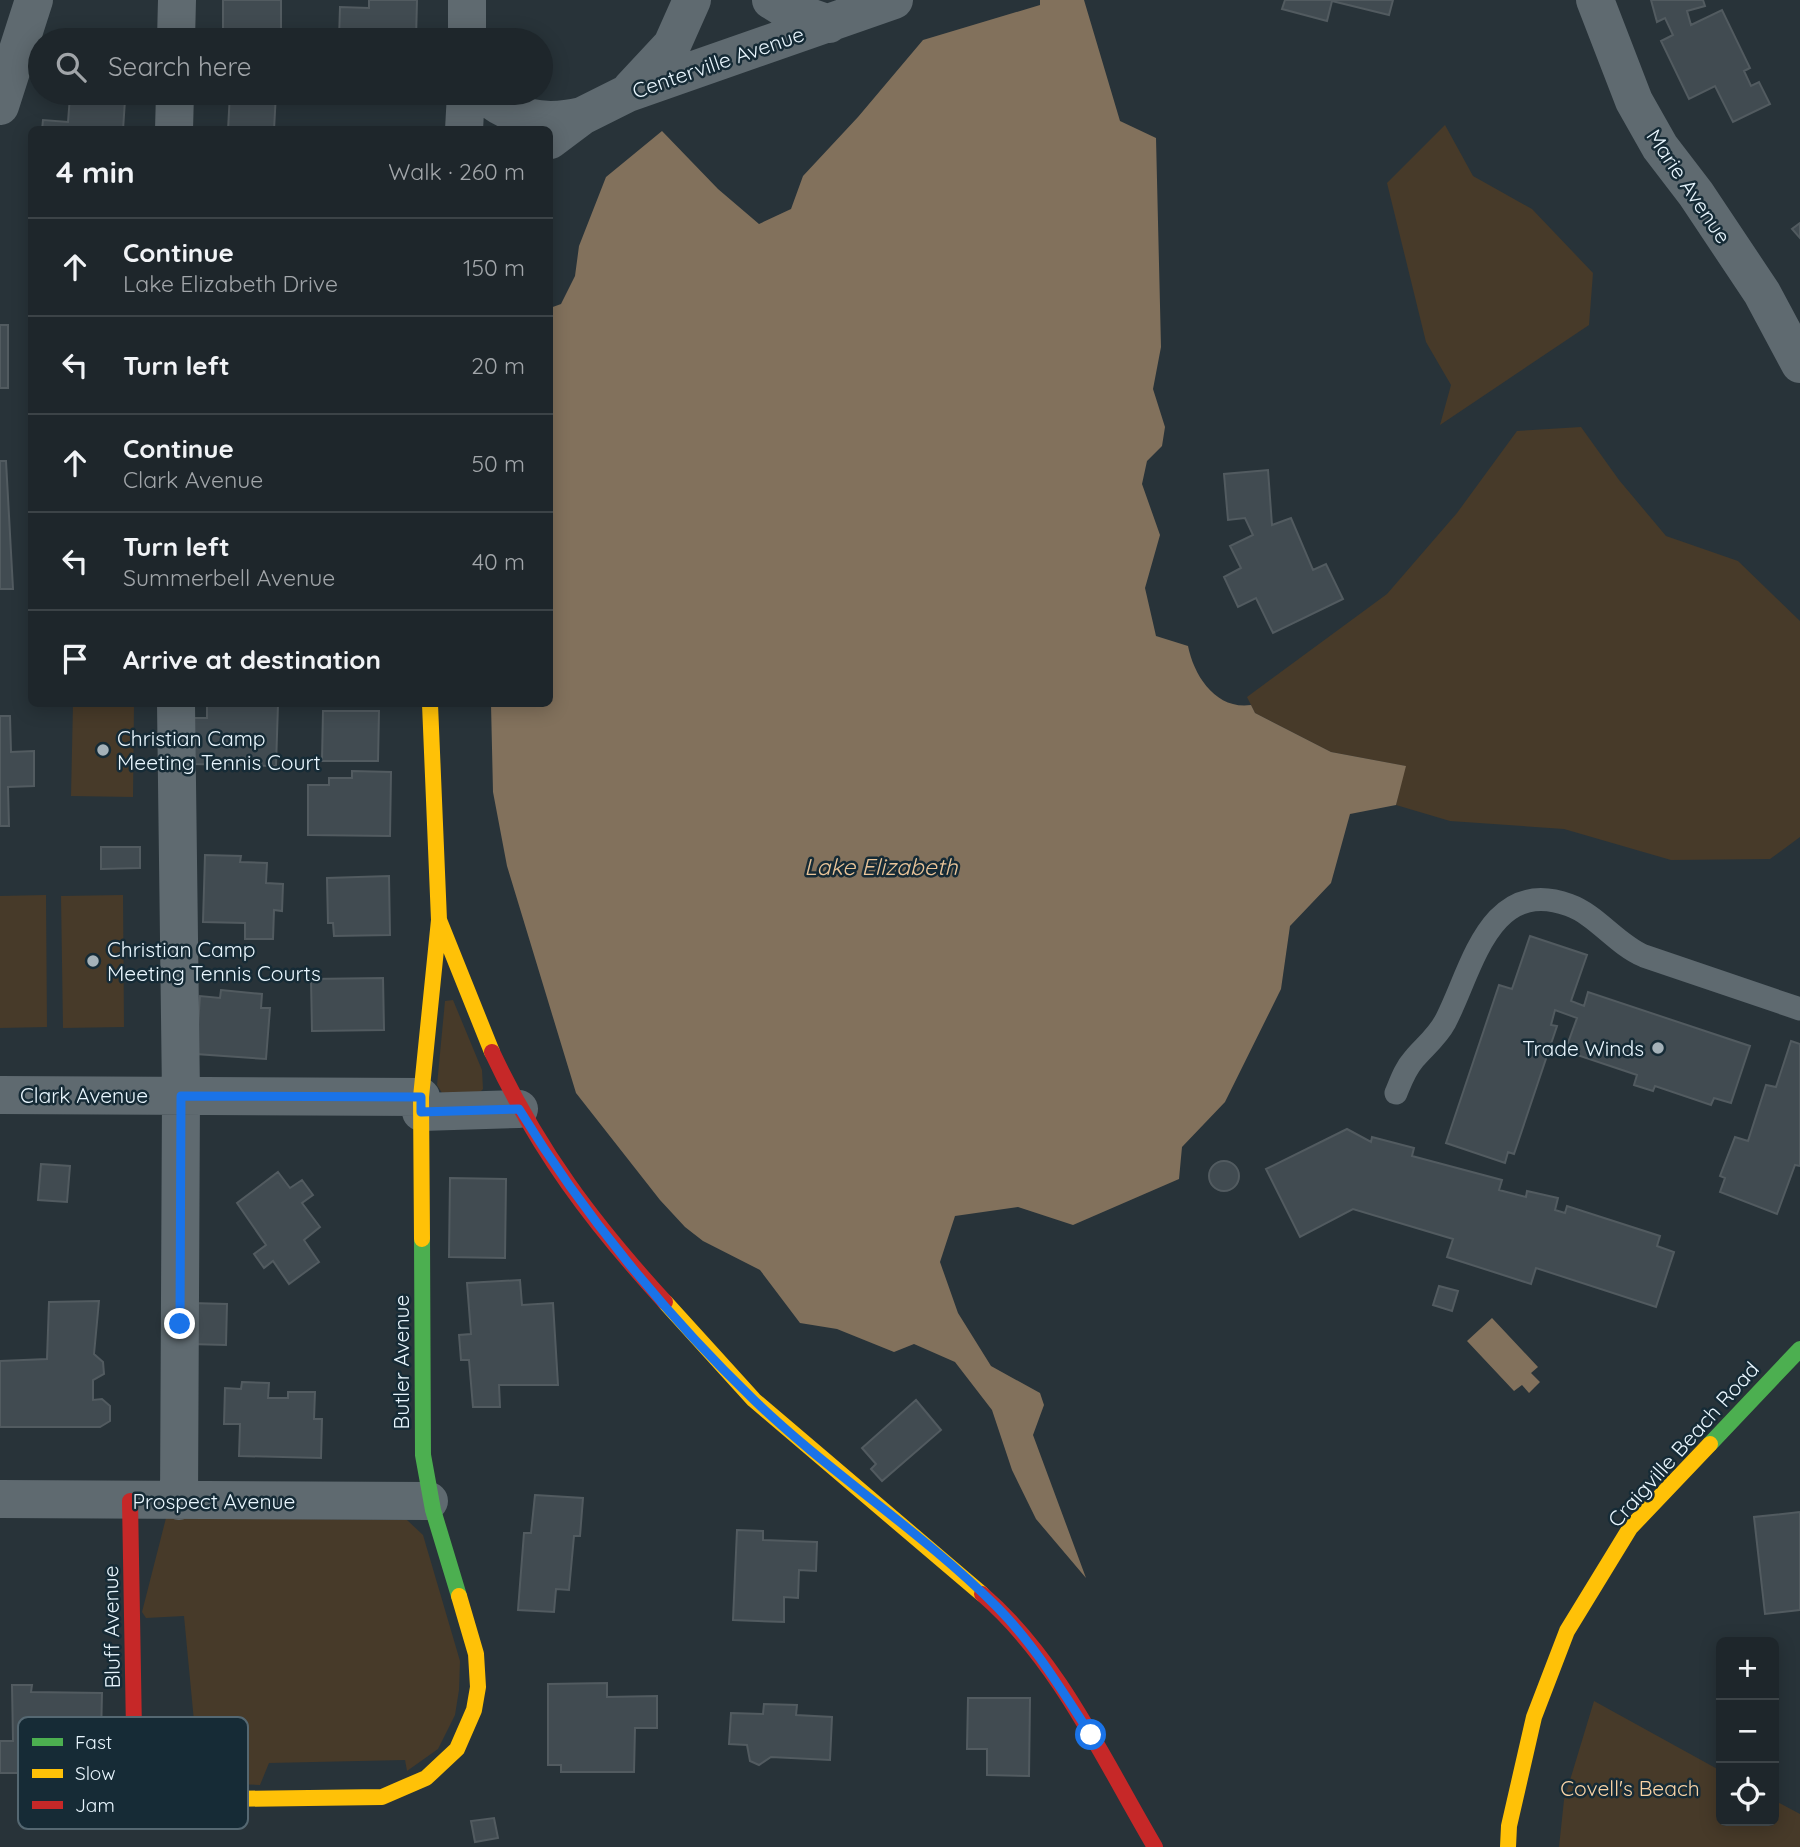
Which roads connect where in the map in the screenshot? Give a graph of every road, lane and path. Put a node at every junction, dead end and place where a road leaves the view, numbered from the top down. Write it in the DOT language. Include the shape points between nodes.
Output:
graph roads {
  1 [pos="34,0"];
  2 [pos="177,0"];
  3 [pos="467,0"];
  4 [pos="692,0"];
  5 [pos="771,0"];
  6 [pos="894,0"];
  7 [pos="1595,0"];
  8 [pos="829,24"];
  9 [pos="176,28"];
  10 [pos="467,28"];
  11 [pos="628,93"];
  12 [pos="175,105"];
  13 [pos="465,105"];
  14 [pos="499,105"];
  15 [pos="0,106"];
  16 [pos="582,116"];
  17 [pos="174,126"];
  18 [pos="464,126"];
  19 [pos="553,138"];
  20 [pos="1800,364"];
  21 [pos="176,707"];
  22 [pos="430,707"];
  23 [pos="439,920"];
  24 [pos="1800,1009"];
  25 [pos="1396,1093"];
  26 [pos="0,1095"];
  27 [pos="181,1096"];
  28 [pos="421,1105"];
  29 [pos="519,1109"];
  30 [pos="1800,1349"];
  31 [pos="0,1499"];
  32 [pos="130,1501"];
  33 [pos="180,1501"];
  34 [pos="429,1501"];
  35 [pos="134,1717"];
  36 [pos="425,1781"];
  37 [pos="248,1799"];
  38 [pos="1155,1847"];
  39 [pos="1508,1847"];
  1 -- 15 [label="street"];
  2 -- 9 [label="street"];
  3 -- 10 [label="street"];
  4 -- 11 [label="street" via="672,45"];
  5 -- 8 [label="street"];
  6 -- 8 [label="street, Centerville Avenue"];
  7 -- 20 [label="street, Marie Avenue" via="1634,101 1653,135 1762,293"];
  8 -- 11 [label="street, Centerville Avenue"];
  11 -- 16 [label="street, Centerville Avenue"];
  12 -- 17 [label="street"];
  13 -- 18 [label="street"];
  14 -- 16 [label="street" via="522,117 558,121"];
  16 -- 19 [label="street, Centerville Avenue"];
  21 -- 27 [label="street"];
  22 -- 23 [label="street"];
  23 -- 28 [label="street, Butler Avenue"];
  23 -- 29 [label="street"];
  24 -- 25 [label="lane" via="1637,953 1580,910 1540,899 1506,912 1484,934 1444,1025 1411,1062"];
  26 -- 27 [label="street, Clark Avenue"];
  27 -- 28 [label="street, Clark Avenue"];
  27 -- 33 [label="street"];
  28 -- 29 [label="street, Clark Avenue"];
  28 -- 34 [label="street, Butler Avenue" via="423,1455"];
  29 -- 38 [label="street" via="550,1161 620,1253 730,1376 999,1609 1056,1680"];
  30 -- 39 [label="street, Craigville Beach Road" via="1630,1528 1567,1631 1534,1717"];
  31 -- 32 [label="street, Prospect Avenue"];
  32 -- 33 [label="street, Prospect Avenue"];
  32 -- 35 [label="street, Bluff Avenue"];
  33 -- 34 [label="street, Prospect Avenue"];
  34 -- 36 [label="street, Butler Avenue" via="469,1628 478,1676 462,1741"];
  36 -- 37 [label="street, Bluff Avenue" via="383,1797"];
}
